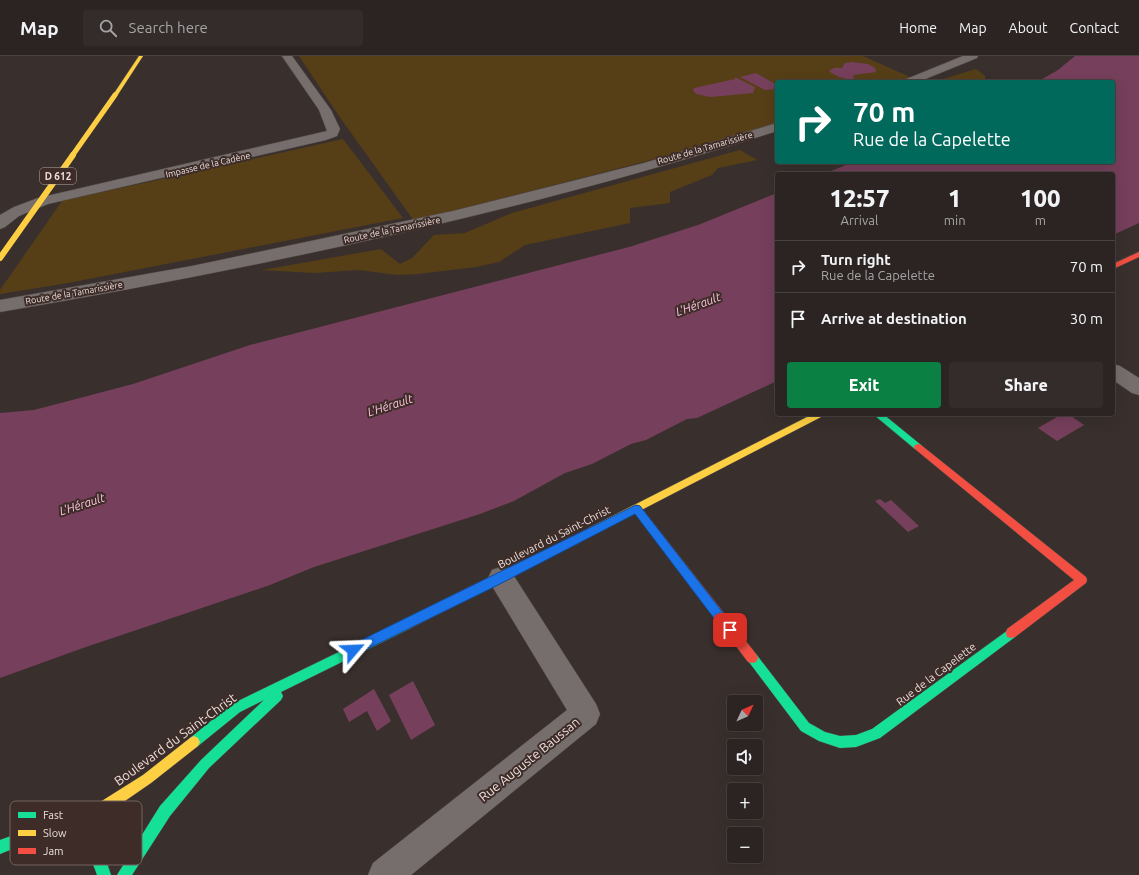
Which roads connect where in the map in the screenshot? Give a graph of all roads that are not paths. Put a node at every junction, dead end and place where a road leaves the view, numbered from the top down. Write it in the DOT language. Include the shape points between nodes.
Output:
graph roads {
  1 [pos="141,56"];
  2 [pos="287,56"];
  3 [pos="973,56"];
  4 [pos="913,80"];
  5 [pos="775,127"];
  6 [pos="0,224"];
  7 [pos="1139,254"];
  8 [pos="0,258"];
  9 [pos="1115,266"];
  10 [pos="0,306"];
  11 [pos="1115,372"];
  12 [pos="1139,388"];
  13 [pos="816,416"];
  14 [pos="879,416"];
  15 [pos="636,509"];
  16 [pos="501,578"];
  17 [pos="297,677"];
  18 [pos="113,801"];
  19 [pos="10,841"];
  20 [pos="0,847"];
  21 [pos="142,847"];
  22 [pos="102,865"];
  23 [pos="131,865"];
  24 [pos="104,875"];
  25 [pos="124,875"];
  26 [pos="385,875"];
  1 -- 8 [label="main road, D 612, bridge"];
  2 -- 6 [label="street, Impasse de la Cadène" via="325,110 334,129 332,133 43,201 19,210"];
  3 -- 4 [label="street"];
  5 -- 10 [label="street, Route de la Tamarissière" via="599,179 441,220"];
  7 -- 9 [label="main road"];
  11 -- 12 [label="street"];
  13 -- 15 [label="main road, Boulevard du Saint-Christ"];
  14 -- 15 [label="main road, Rue de la Capelette" via="1082,580 876,734 861,742 843,743 822,738 805,727"];
  15 -- 16 [label="main road, Boulevard du Saint-Christ"];
  16 -- 17 [label="main road, Boulevard du Saint-Christ"];
  16 -- 26 [label="street, Rue Auguste Baussan" via="586,714"];
  17 -- 18 [label="main road, Boulevard du Saint-Christ" via="236,708 147,779"];
  17 -- 21 [label="main road, Boulevard du Saint-Christ" via="205,764 165,812"];
  19 -- 20 [label="main road"];
  22 -- 24 [label="main road"];
  23 -- 25 [label="main road, Boulevard du Saint-Christ"];
}
